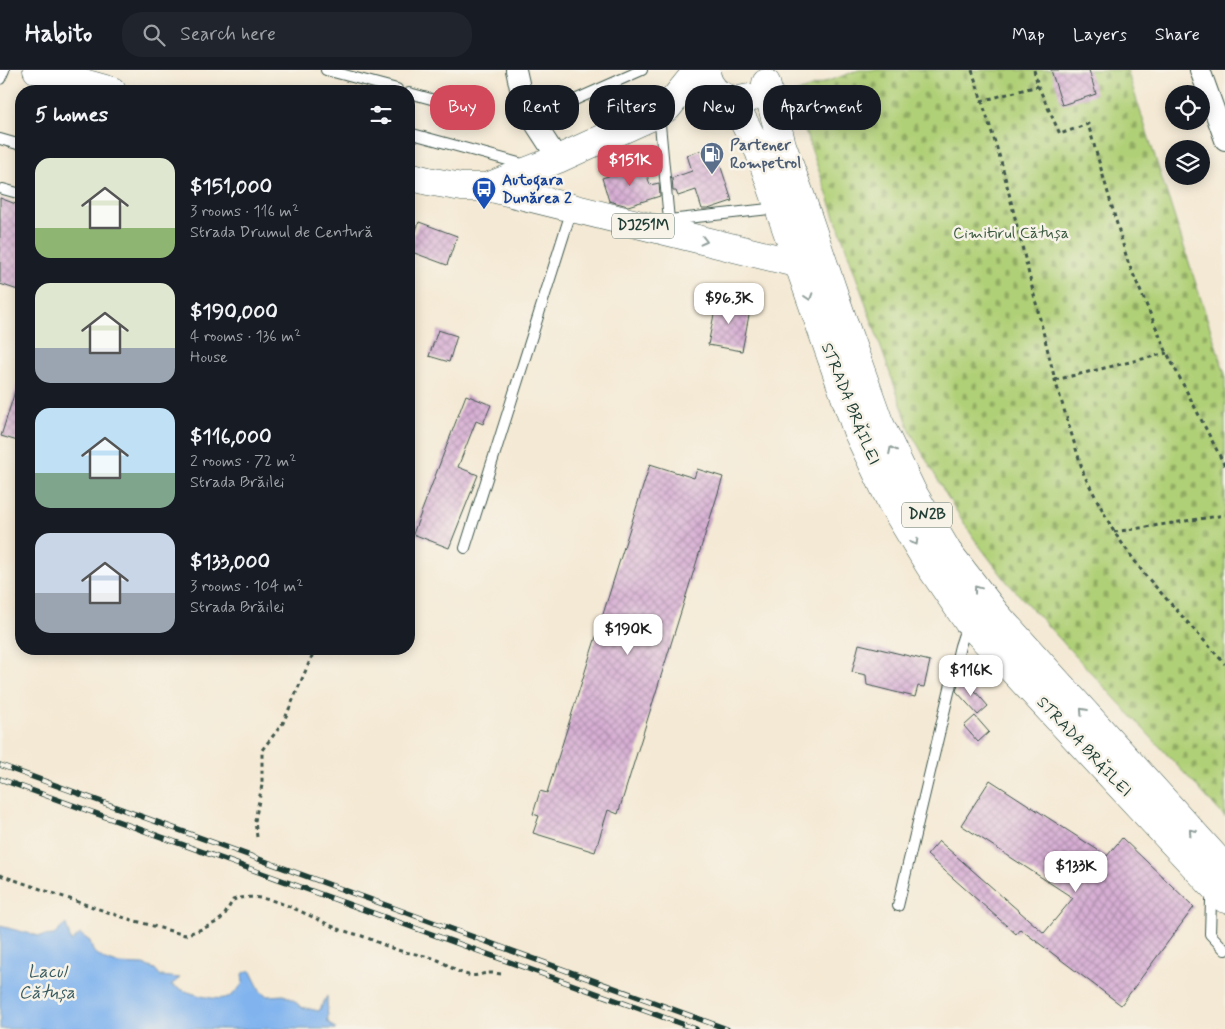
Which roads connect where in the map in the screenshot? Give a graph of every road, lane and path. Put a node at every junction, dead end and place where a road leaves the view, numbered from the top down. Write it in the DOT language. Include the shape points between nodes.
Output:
graph roads {
  1 [pos="4,70"];
  2 [pos="38,70"];
  3 [pos="326,70"];
  4 [pos="516,70"];
  5 [pos="642,70"];
  6 [pos="698,70"];
  7 [pos="706,70"];
  8 [pos="972,70"];
  9 [pos="1034,70"];
  10 [pos="1200,70"];
  11 [pos="768,76"];
  12 [pos="0,79"];
  13 [pos="92,82"];
  14 [pos="378,85"];
  15 [pos="519,85"];
  16 [pos="711,85"];
  17 [pos="1038,86"];
  18 [pos="415,95"];
  19 [pos="753,96"];
  20 [pos="675,97"];
  21 [pos="579,98"];
  22 [pos="430,99"];
  23 [pos="981,101"];
  24 [pos="536,130"];
  25 [pos="620,130"];
  26 [pos="664,130"];
  27 [pos="746,130"];
  28 [pos="415,134"];
  29 [pos="0,139"];
  30 [pos="1225,140"];
  31 [pos="15,143"];
  32 [pos="547,163"];
  33 [pos="415,178"];
  34 [pos="487,187"];
  35 [pos="3,189"];
  36 [pos="15,192"];
  37 [pos="572,208"];
  38 [pos="779,208"];
  39 [pos="666,225"];
  40 [pos="799,264"];
  41 [pos="1167,353"];
  42 [pos="1055,380"];
  43 [pos="1225,466"];
  44 [pos="1225,515"];
  45 [pos="1114,532"];
  46 [pos="465,548"];
  47 [pos="968,622"];
  48 [pos="312,655"];
  49 [pos="1225,664"];
  50 [pos="256,837"];
  51 [pos="1225,868"];
  52 [pos="0,874"];
  53 [pos="1218,900"];
  54 [pos="898,906"];
  55 [pos="1225,950"];
  56 [pos="502,974"];
  1 -- 12 [label="lane"];
  2 -- 13 [label="highway"];
  3 -- 14 [label="lane"];
  4 -- 15 [label="street"];
  5 -- 21 [label="lane"];
  6 -- 20 [label="highway, DJ251M"];
  7 -- 16 [label="highway, STRADA BRĂILEI / DN2B"];
  8 -- 23 [label="path"];
  9 -- 17 [label="path"];
  10 -- 30 [label="street"];
  11 -- 19 [label="highway, STRADA BRĂILEI / DN2B"];
  51 -- 11 [label="highway, STRADA BRĂILEI / DN2B, one-way" via="996,614 948,552 912,491 879,422 840,315 782,145"];
  17 -- 23 [label="path"];
  17 -- 41 [label="path" via="1060,134 1088,124 1128,262"];
  18 -- 22 [label="lane"];
  23 -- 42 [label="path" via="1001,161"];
  24 -- 32 [label="street"];
  25 -- 32 [label="highway, DJ251M"];
  26 -- 39 [label="lane"];
  27 -- 38 [label="highway, STRADA BRĂILEI / DN2B" via="759,151"];
  28 -- 32 [label="lane"];
  29 -- 31 [label="lane"];
  32 -- 34 [label="highway, DJ251M"];
  33 -- 34 [label="highway, DJ251M" via="462,187"];
  34 -- 37 [label="highway, DJ251M"];
  35 -- 36 [label="lane"];
  37 -- 39 [label="highway, DJ251M"];
  37 -- 46 [label="lane"];
  38 -- 39 [label="lane"];
  38 -- 40 [label="highway, STRADA BRĂILEI / DN2B"];
  39 -- 40 [label="highway, DJ251M, one-way"];
  40 -- 47 [label="highway, STRADA BRĂILEI / DN2B, one-way" via="857,432 928,565"];
  41 -- 42 [label="path"];
  41 -- 43 [label="path"];
  42 -- 45 [label="path" via="1084,475"];
  44 -- 45 [label="path"];
  45 -- 49 [label="path" via="1145,575"];
  47 -- 53 [label="highway, STRADA BRĂILEI / DN2B"];
  47 -- 54 [label="lane"];
  48 -- 50 [label="path" via="283,723 262,750"];
  52 -- 56 [label="path" via="185,935 217,922 233,900 255,897 392,948 438,960 463,974"];
  53 -- 55 [label="lane" via="1210,934"];
}
